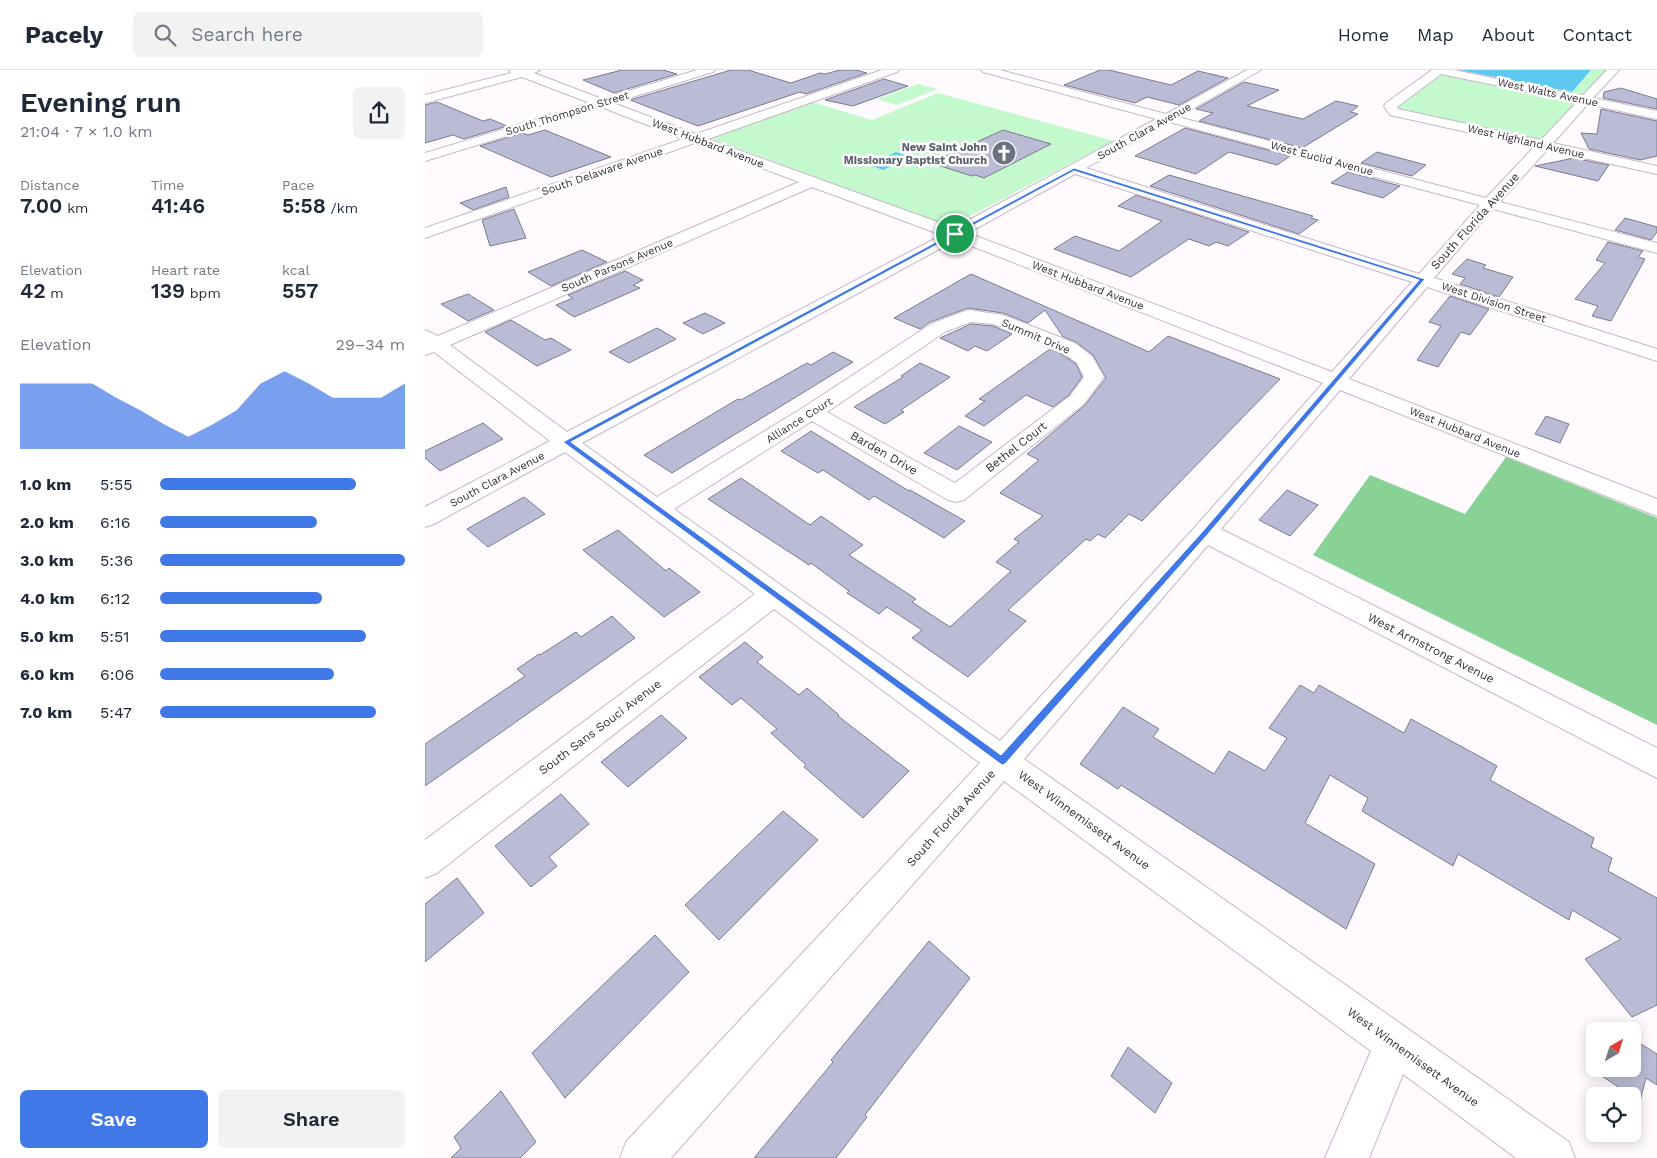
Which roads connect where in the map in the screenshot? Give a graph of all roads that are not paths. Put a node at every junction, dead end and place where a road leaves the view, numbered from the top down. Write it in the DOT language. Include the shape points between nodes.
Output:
graph roads {
  1 [pos="709,70"];
  2 [pos="893,70"];
  3 [pos="987,70"];
  4 [pos="1255,70"];
  5 [pos="1439,70"];
  6 [pos="1613,70"];
  7 [pos="524,71"];
  8 [pos="1054,77"];
  9 [pos="1038,83"];
  10 [pos="425,99"];
  11 [pos="1587,100"];
  12 [pos="602,102"];
  13 [pos="1657,115"];
  14 [pos="1170,117"];
  15 [pos="695,139"];
  16 [pos="1544,145"];
  17 [pos="425,158"];
  18 [pos="1074,169"];
  19 [pos="1657,170"];
  20 [pos="810,182"];
  21 [pos="1490,203"];
  22 [pos="425,233"];
  23 [pos="955,234"];
  24 [pos="1657,248"];
  25 [pos="1423,279"];
  26 [pos="938,328"];
  27 [pos="429,343"];
  28 [pos="1657,355"];
  29 [pos="1336,381"];
  30 [pos="1077,400"];
  31 [pos="812,412"];
  32 [pos="566,442"];
  33 [pos="955,494"];
  34 [pos="657,508"];
  35 [pos="1657,508"];
  36 [pos="425,518"];
  37 [pos="1205,532"];
  38 [pos="774,594"];
  39 [pos="1002,761"];
  40 [pos="1657,764"];
  41 [pos="425,861"];
  42 [pos="1395,1043"];
  43 [pos="642,1158"];
  44 [pos="1347,1158"];
  45 [pos="1553,1158"];
  1 -- 12 [label="street, South Thompson Street"];
  2 -- 15 [label="street, South Delaware Avenue"];
  3 -- 9 [label="street, West Euclid Avenue"];
  4 -- 14 [label="street, South Clara Avenue"];
  5 -- 11 [label="street, West Walts Avenue"];
  5 -- 16 [label="street, West Highland Avenue" via="1390,106 1394,112"];
  6 -- 11 [label="street, South Florida Avenue"];
  7 -- 10 [label="street"];
  7 -- 12 [label="street, West Hubbard Avenue"];
  8 -- 9 [label="street"];
  9 -- 14 [label="street, West Euclid Avenue"];
  11 -- 13 [label="street, West Walts Avenue"];
  11 -- 16 [label="street, South Florida Avenue"];
  12 -- 15 [label="street, West Hubbard Avenue"];
  12 -- 17 [label="street, South Thompson Street"];
  14 -- 18 [label="street, South Clara Avenue"];
  14 -- 21 [label="street, West Euclid Avenue"];
  15 -- 20 [label="street, West Hubbard Avenue"];
  15 -- 22 [label="street, South Delaware Avenue"];
  16 -- 19 [label="street, West Highland Avenue"];
  16 -- 21 [label="street, South Florida Avenue"];
  18 -- 23 [label="street, South Clara Avenue"];
  18 -- 25 [label="street, West Division Street"];
  20 -- 23 [label="street, West Hubbard Avenue"];
  20 -- 27 [label="street, South Parsons Avenue"];
  21 -- 24 [label="street, West Euclid Avenue"];
  21 -- 25 [label="street, South Florida Avenue"];
  23 -- 29 [label="street, West Hubbard Avenue"];
  23 -- 32 [label="street, South Clara Avenue"];
  25 -- 28 [label="street, West Division Street"];
  25 -- 29 [label="street, South Florida Avenue"];
  26 -- 30 [label="street, Summit Drive" via="969,316 996,319 1068,347 1085,360 1095,377"];
  26 -- 31 [label="street, Alliance Court"];
  27 -- 32 [label="street, West Winnemissett Avenue"];
  29 -- 35 [label="street, West Hubbard Avenue"];
  29 -- 37 [label="street, South Florida Avenue"];
  30 -- 33 [label="street, Bethel Court"];
  31 -- 33 [label="street, Barden Drive"];
  31 -- 34 [label="street, Alliance Court"];
  32 -- 34 [label="street, West Winnemissett Avenue"];
  32 -- 36 [label="street, South Clara Avenue"];
  34 -- 38 [label="street, West Winnemissett Avenue"];
  37 -- 39 [label="street, South Florida Avenue"];
  37 -- 40 [label="street, West Armstrong Avenue"];
  38 -- 39 [label="street, West Winnemissett Avenue"];
  38 -- 41 [label="street, South Sans Souci Avenue"];
  39 -- 42 [label="street, West Winnemissett Avenue"];
  39 -- 43 [label="street, South Florida Avenue"];
  42 -- 44 [label="street"];
  42 -- 45 [label="street, West Winnemissett Avenue"];
}
